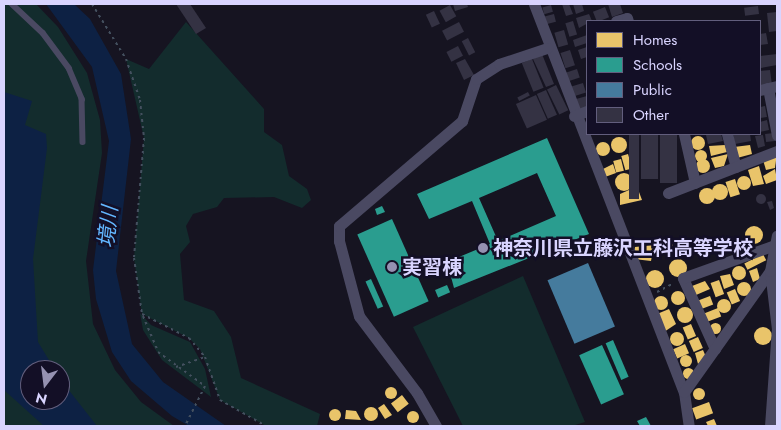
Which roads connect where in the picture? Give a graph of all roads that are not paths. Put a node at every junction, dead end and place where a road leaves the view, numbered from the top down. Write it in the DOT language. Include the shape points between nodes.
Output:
graph roads {
  1 [pos="12,4"];
  2 [pos="534,4"];
  3 [pos="547,48"];
  4 [pos="768,88"];
  5 [pos="586,112"];
  6 [pos="574,116"];
  7 [pos="684,135"];
  8 [pos="727,135"];
  9 [pos="777,135"];
  10 [pos="83,142"];
  11 [pos="777,150"];
  12 [pos="736,167"];
  13 [pos="695,182"];
  14 [pos="668,193"];
  15 [pos="775,241"];
  16 [pos="770,271"];
  17 [pos="715,349"];
  18 [pos="684,392"];
  19 [pos="436,426"];
  20 [pos="689,426"];
  21 [pos="770,426"];
  1 -- 10 [label="lane" via="43,33 69,68 82,99"];
  2 -- 3 [label="street"];
  3 -- 6 [label="street"];
  3 -- 19 [label="street" via="499,64 476,79 462,121 339,226 339,242 359,316 417,393"];
  4 -- 9 [label="street"];
  5 -- 6 [label="street"];
  6 -- 18 [label="street"];
  7 -- 13 [label="street"];
  8 -- 12 [label="street"];
  11 -- 12 [label="street"];
  12 -- 13 [label="street"];
  13 -- 14 [label="street"];
  15 -- 16 [label="street"];
  15 -- 17 [label="street" via="683,278"];
  16 -- 17 [label="street" via="735,314"];
  16 -- 21 [label="street" via="777,329"];
  17 -- 18 [label="street"];
  18 -- 20 [label="street"];
}
